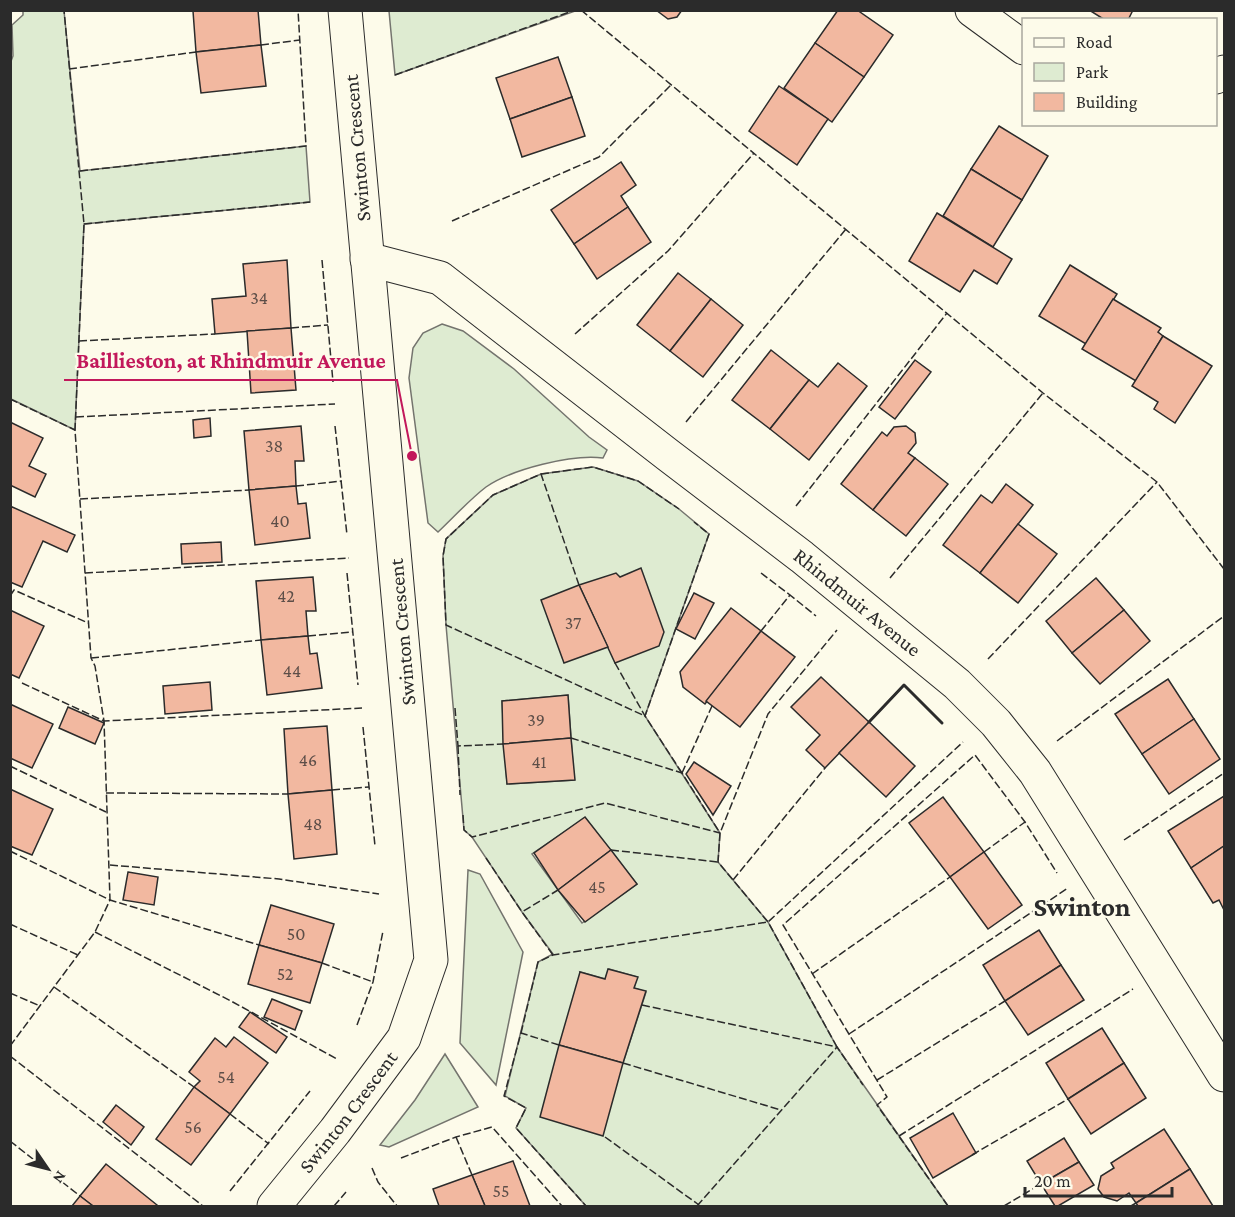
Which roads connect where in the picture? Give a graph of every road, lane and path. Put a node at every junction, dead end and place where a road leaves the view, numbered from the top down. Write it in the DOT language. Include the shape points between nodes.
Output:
graph roads {
  1 [pos="345,10"];
  2 [pos="972,10"];
  3 [pos="1022,47"];
  4 [pos="367,259"];
  5 [pos="1224,1075"];
  6 [pos="274,1206"];
  1 -- 4 [label="street, Swinton Crescent"];
  2 -- 3 [label="street"];
  4 -- 5 [label="street, Rhindmuir Avenue" via="440,278 802,557 957,684 996,723 1035,772"];
  4 -- 6 [label="street, Swinton Crescent" via="431,960 404,1038"];
}
